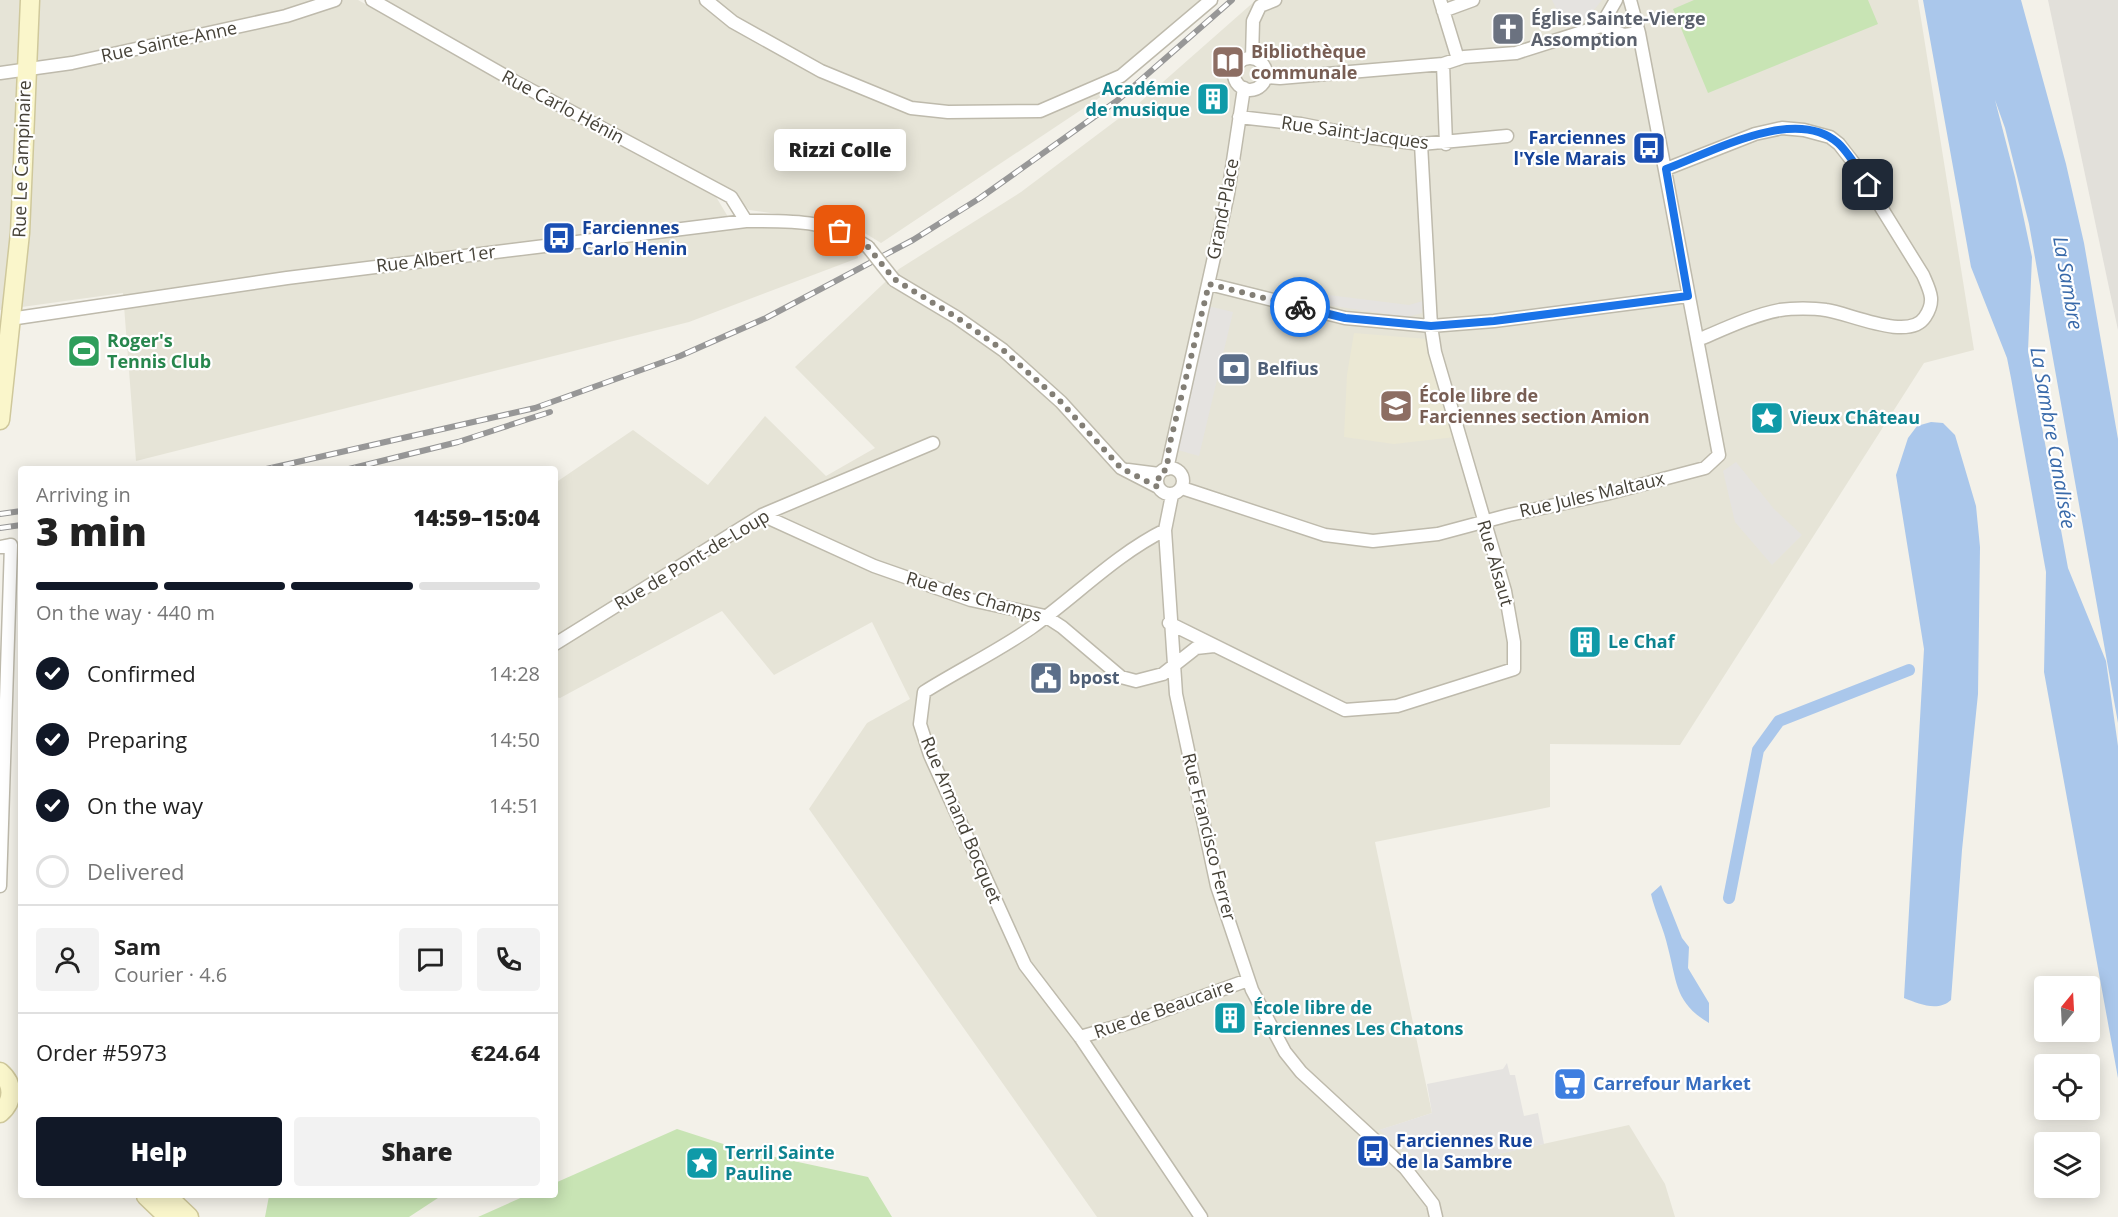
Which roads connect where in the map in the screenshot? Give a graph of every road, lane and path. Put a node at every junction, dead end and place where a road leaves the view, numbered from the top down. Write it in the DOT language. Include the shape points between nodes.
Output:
graph roads {
  1 [pos="30,0"];
  2 [pos="335,0"];
  3 [pos="372,0"];
  4 [pos="706,0"];
  5 [pos="1211,0"];
  6 [pos="1275,0"];
  7 [pos="1473,0"];
  8 [pos="1616,0"];
  9 [pos="1630,0"];
  10 [pos="1441,5"];
  11 [pos="1601,27"];
  12 [pos="1639,33"];
  13 [pos="1252,58"];
  14 [pos="1458,59"];
  15 [pos="1443,63"];
  16 [pos="26,69"];
  17 [pos="0,72"];
  18 [pos="1266,77"];
  19 [pos="1244,88"];
  20 [pos="1239,117"];
  21 [pos="1507,136"];
  22 [pos="1421,144"];
  23 [pos="1446,144"];
  24 [pos="1666,169"];
  25 [pos="746,221"];
  26 [pos="1209,284"];
  27 [pos="1688,296"];
  28 [pos="5,319"];
  29 [pos="1431,326"];
  30 [pos="1698,340"];
  31 [pos="0,420"];
  32 [pos="933,443"];
  33 [pos="1121,468"];
  34 [pos="1167,484"];
  35 [pos="762,515"];
  36 [pos="1483,522"];
  37 [pos="1165,530"];
  38 [pos="0,548"];
  39 [pos="1045,616"];
  40 [pos="1169,623"];
  41 [pos="558,642"];
  42 [pos="1216,646"];
  43 [pos="1173,667"];
  44 [pos="0,886"];
  45 [pos="1248,980"];
  46 [pos="1080,1037"];
  47 [pos="10,1084"];
  48 [pos="8,1110"];
  49 [pos="148,1198"];
  50 [pos="169,1198"];
  51 [pos="168,1217"];
  52 [pos="189,1217"];
  53 [pos="1201,1217"];
  54 [pos="1436,1217"];
  1 -- 16 [label="main road, Rue Le Campinaire"];
  2 -- 16 [label="street, Rue Sainte-Anne" via="286,16 72,63"];
  3 -- 25 [label="street, Rue Carlo Hénin" via="731,197"];
  4 -- 5 [label="street" via="733,22 821,71 911,108 948,112 1040,111 1122,76"];
  6 -- 13 [label="street" via="1260,6 1253,21"];
  7 -- 10 [label="street"];
  8 -- 11 [label="street"];
  9 -- 12 [label="street"];
  10 -- 14 [label="street"];
  11 -- 12 [label="street" via="1624,35"];
  11 -- 14 [label="street" via="1516,53"];
  12 -- 24 [label="street"];
  13 -- 18 [label="street" via="1263,64"];
  13 -- 19 [label="street" via="1235,67 1234,77"];
  14 -- 15 [label="street"];
  15 -- 18 [label="street"];
  15 -- 23 [label="street"];
  16 -- 17 [label="street, Rue Sainte-Anne"];
  16 -- 28 [label="main road, Rue Le Campinaire" via="20,233"];
  18 -- 19 [label="street" via="1257,88"];
  19 -- 20 [label="street, Grand-Place"];
  20 -- 22 [label="street, Rue Saint-Jacques"];
  20 -- 26 [label="street, Grand-Place"];
  21 -- 23 [label="street, Rue Saint-Jacques"];
  22 -- 23 [label="street, Rue Saint-Jacques"];
  22 -- 29 [label="street, Rue Alsaut"];
  24 -- 27 [label="street"];
  24 -- 30 [label="street" via="1755,134 1782,128 1830,137 1853,162 1932,294 1932,308 1923,321 1910,327 1886,325 1825,309 1780,310"];
  25 -- 28 [label="street, Rue Albert 1er" via="287,278"];
  25 -- 33 [label="street, Rue Albert 1er, bridge" via="829,226 868,247 894,279 1011,357 1061,402"];
  26 -- 29 [label="street" via="1345,318"];
  26 -- 34 [label="street, Grand-Place" via="1169,447"];
  27 -- 29 [label="street"];
  27 -- 30 [label="street"];
  28 -- 31 [label="main road, Rue Le Campinaire" via="5,386"];
  29 -- 36 [label="street, Rue Alsaut"];
  30 -- 36 [label="street, Rue Jules Maltaux" via="1719,455 1705,468"];
  32 -- 35 [label="street, Rue de Pont-de-Loup"];
  33 -- 34 [label="street, Rue Jules Maltaux"];
  34 -- 36 [label="street, Rue Jules Maltaux" via="1351,541 1438,534"];
  34 -- 37 [label="street, Rue Francisco Ferrer"];
  35 -- 39 [label="street, Rue des Champs" via="874,566 971,600"];
  35 -- 41 [label="street, Rue de Pont-de-Loup"];
  36 -- 42 [label="street, Rue Alsaut" via="1505,591 1514,642 1514,669 1397,706 1345,710"];
  37 -- 39 [label="street, Rue Armand Bocquet" via="1146,539"];
  37 -- 40 [label="street, Rue Francisco Ferrer"];
  38 -- 44 [label="street" via="11,545"];
  39 -- 43 [label="street, Rue des Champs" via="1121,677 1152,679"];
  39 -- 46 [label="street, Rue Armand Bocquet" via="924,692 920,724 953,811 1025,965"];
  40 -- 42 [label="street, Rue Alsaut"];
  40 -- 43 [label="street, Rue Francisco Ferrer"];
  42 -- 43 [label="street" via="1196,648"];
  43 -- 45 [label="street, Rue Francisco Ferrer" via="1217,886"];
  45 -- 46 [label="street, Rue de Beaucaire"];
  45 -- 54 [label="street, Rue Francisco Ferrer" via="1285,1052 1301,1072 1405,1168 1433,1204"];
  46 -- 53 [label="street, Rue Armand Bocquet"];
  47 -- 48 [label="main road"];
  49 -- 51 [label="main road"];
  50 -- 52 [label="main road"];
}
